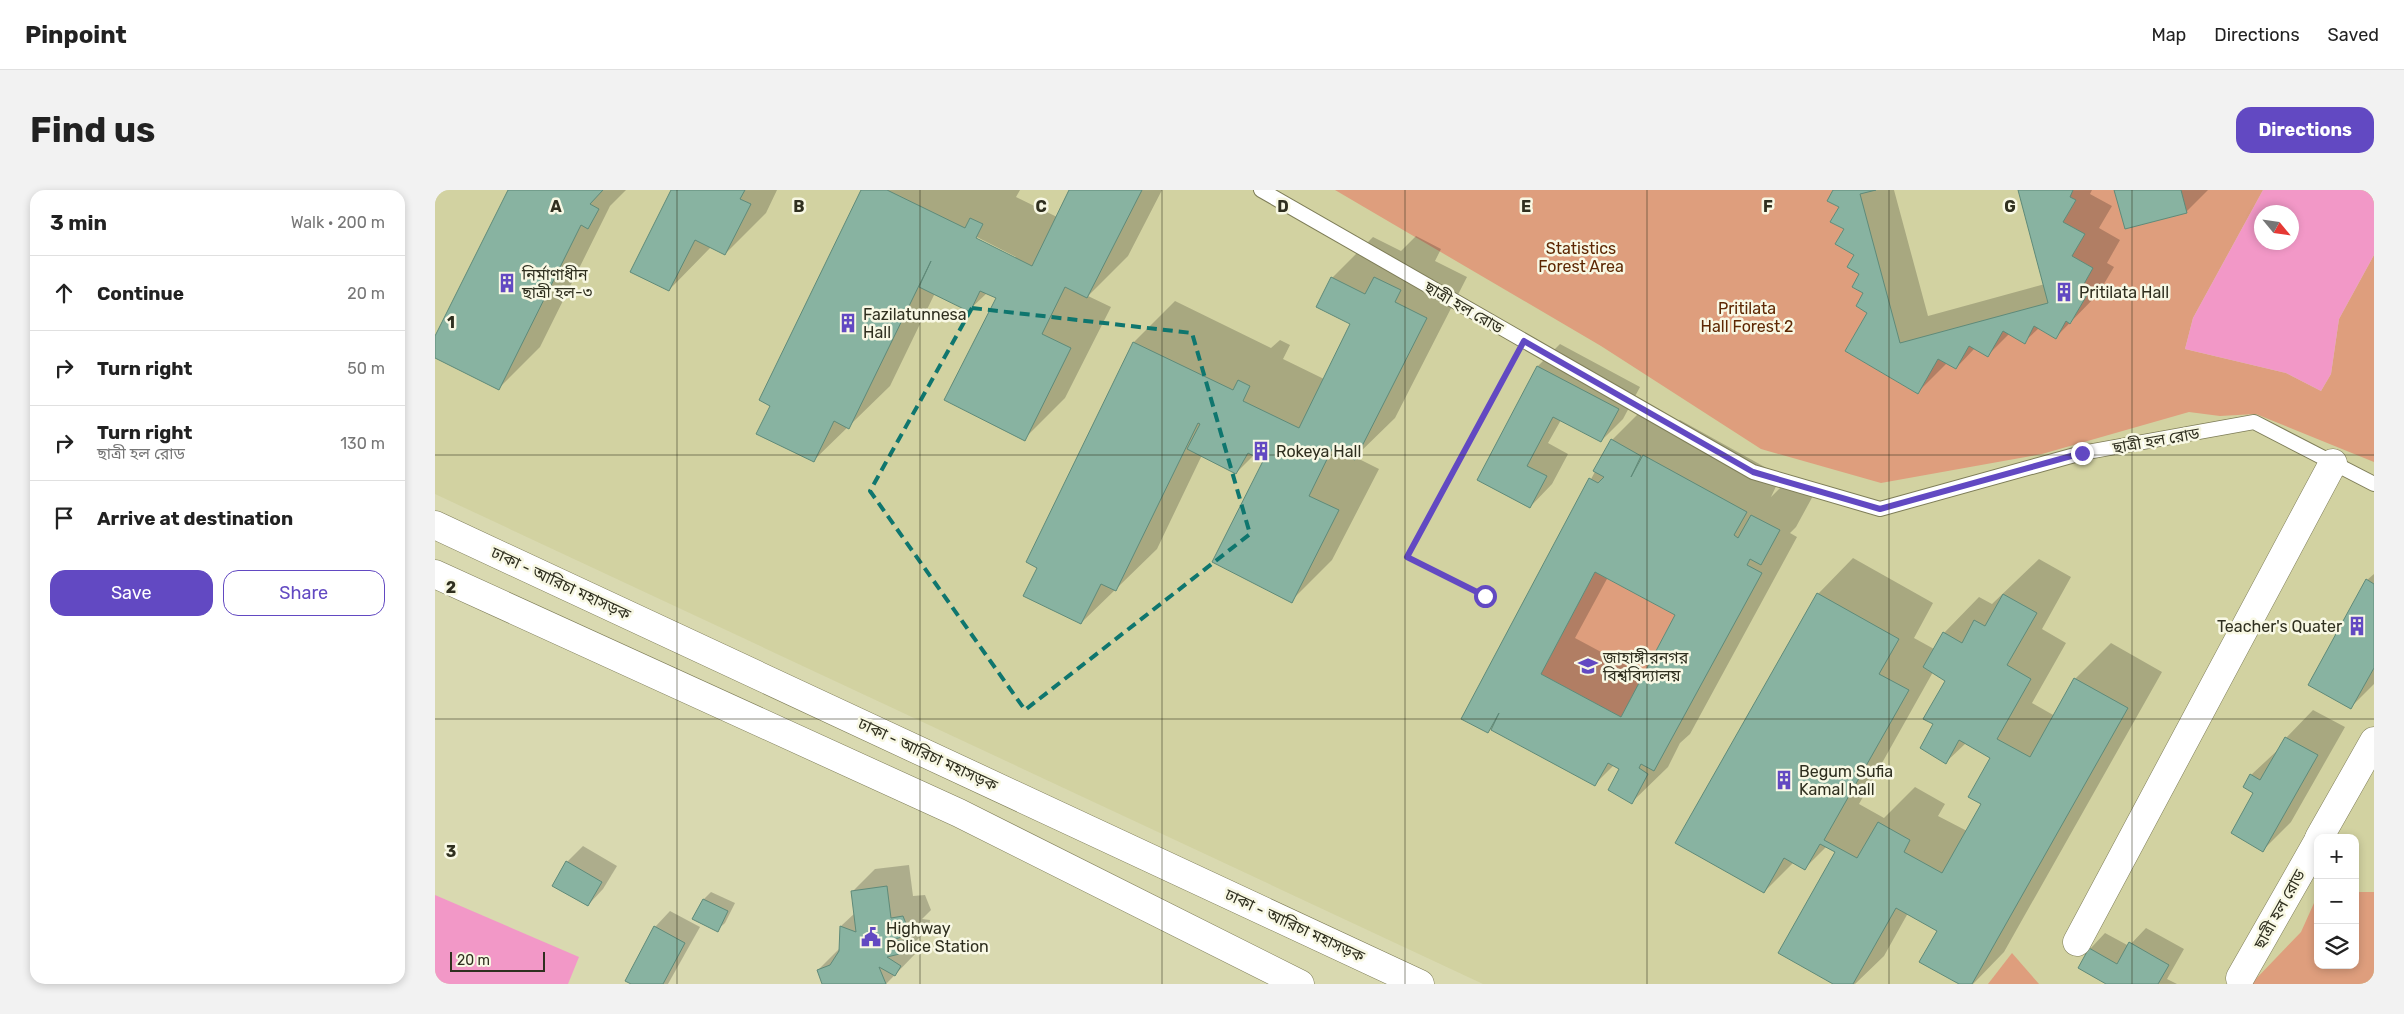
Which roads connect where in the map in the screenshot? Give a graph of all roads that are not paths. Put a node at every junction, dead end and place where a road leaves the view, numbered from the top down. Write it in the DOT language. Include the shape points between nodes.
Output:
graph roads {
  1 [pos="1261,190"];
  2 [pos="2333,463"];
  3 [pos="2374,484"];
  4 [pos="435,525"];
  5 [pos="435,574"];
  6 [pos="2374,741"];
  7 [pos="2322,834"];
  8 [pos="2314,848"];
  9 [pos="2077,942"];
  10 [pos="2240,978"];
  11 [pos="1300,984"];
  12 [pos="1420,984"];
  1 -- 2 [label="lane, ছাত্রী হল রোড" via="1753,472 1880,509 2082,453 2254,422"];
  2 -- 3 [label="lane, ছাত্রী হল রোড"];
  2 -- 9 [label="main road"];
  4 -- 12 [label="main road, ঢাকা - আরিচা মহাসড়ক"];
  5 -- 11 [label="main road" via="959,813"];
  6 -- 7 [label="main road, ছাত্রী হল রোড"];
  8 -- 10 [label="main road, ছাত্রী হল রোড"];
}
